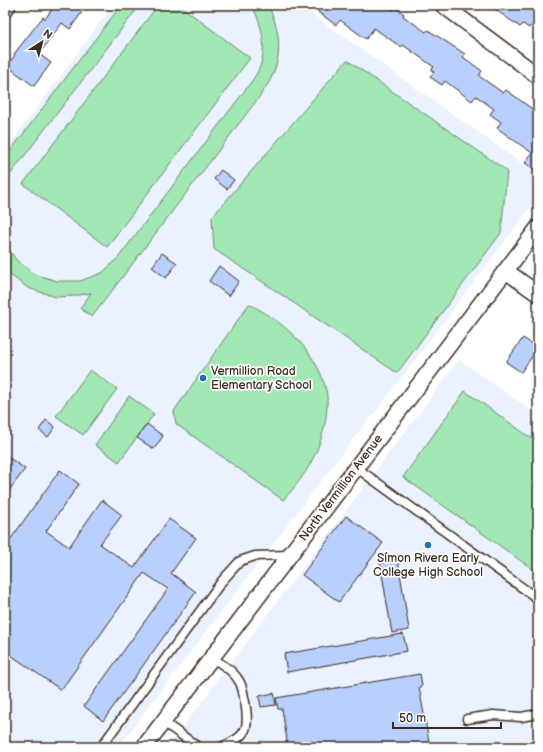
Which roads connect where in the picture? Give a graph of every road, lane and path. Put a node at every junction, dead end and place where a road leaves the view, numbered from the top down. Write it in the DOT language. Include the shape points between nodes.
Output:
graph roads {
  1 [pos="8,5"];
  2 [pos="443,5"];
  3 [pos="5,9"];
  4 [pos="538,76"];
  5 [pos="538,228"];
  6 [pos="506,271"];
  7 [pos="538,294"];
  8 [pos="357,468"];
  9 [pos="289,555"];
  10 [pos="538,599"];
  11 [pos="211,657"];
  12 [pos="538,714"];
  13 [pos="467,719"];
  14 [pos="162,721"];
  15 [pos="102,747"];
  16 [pos="144,747"];
  17 [pos="198,747"];
  18 [pos="222,747"];
  1 -- 3 [label="street"];
  2 -- 4 [label="street"];
  5 -- 6 [label="street, North Vermillion Avenue"];
  6 -- 7 [label="street"];
  6 -- 8 [label="street, North Vermillion Avenue"];
  8 -- 9 [label="street, North Vermillion Avenue"];
  8 -- 10 [label="lane"];
  9 -- 11 [label="street, North Vermillion Avenue"];
  9 -- 15 [label="lane" via="255,556 240,561 222,581"];
  11 -- 14 [label="street, North Vermillion Avenue"];
  11 -- 18 [label="lane" via="241,682 248,718 245,732 235,742"];
  12 -- 13 [label="lane" via="521,717 494,715"];
  14 -- 16 [label="street, North Vermillion Avenue"];
  14 -- 17 [label="lane"];
}
